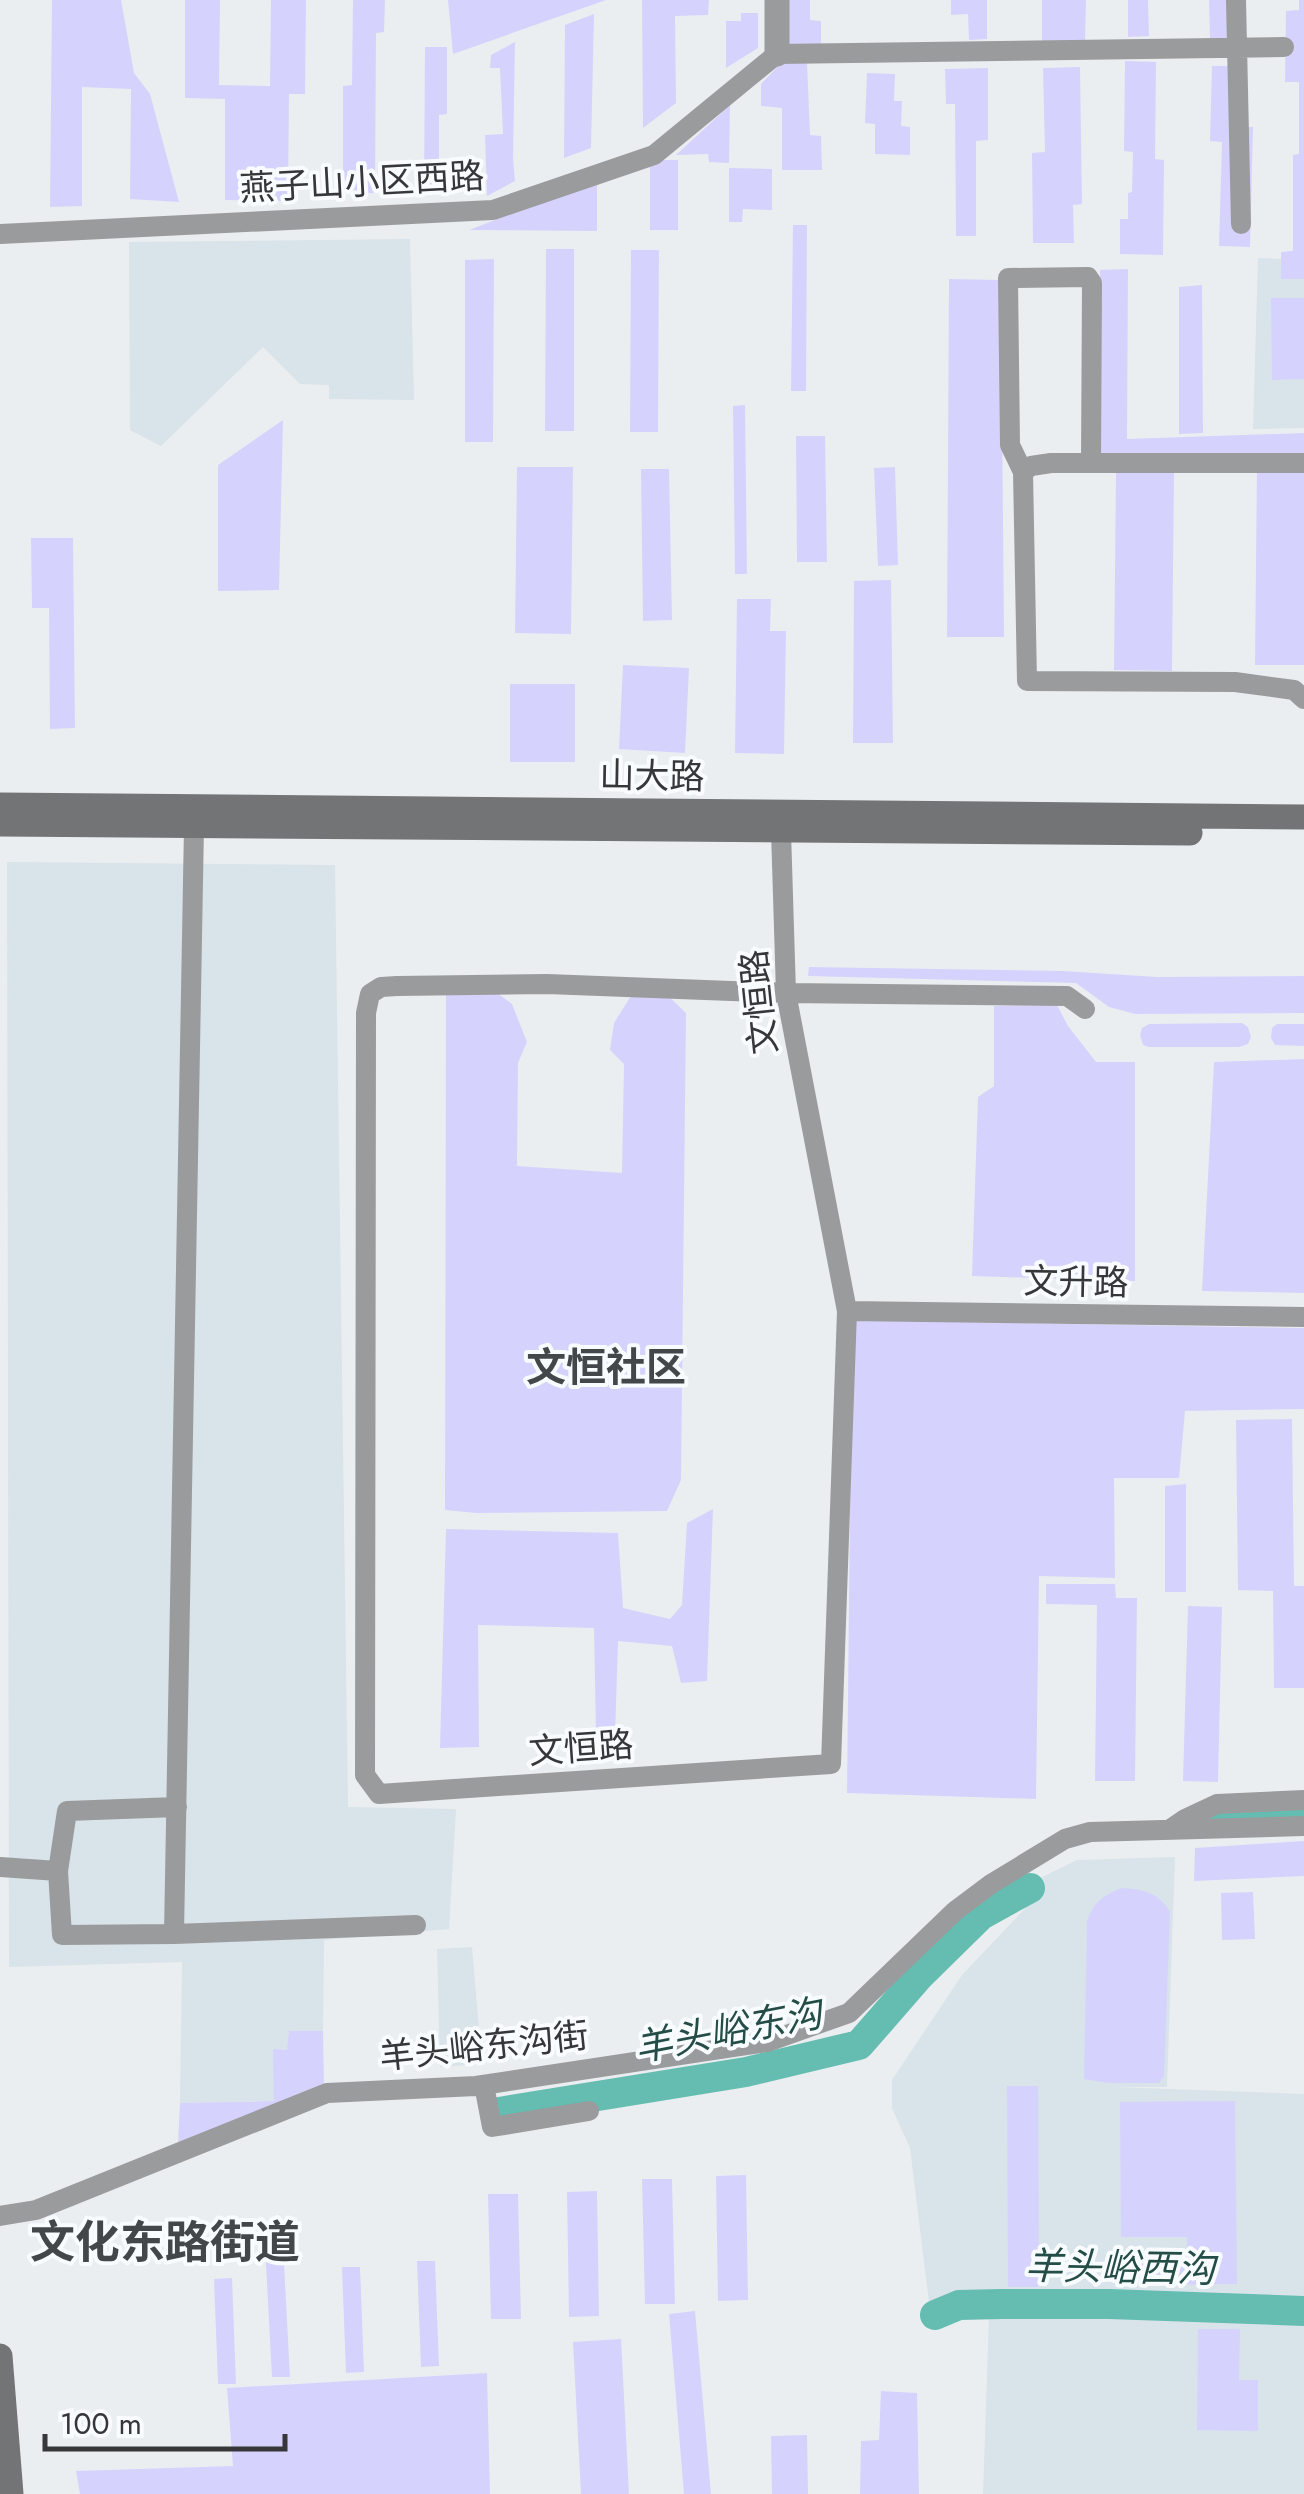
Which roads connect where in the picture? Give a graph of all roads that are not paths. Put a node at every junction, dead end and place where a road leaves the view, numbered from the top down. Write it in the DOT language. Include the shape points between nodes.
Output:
graph roads {
  1 [pos="776,0"];
  2 [pos="1236,0"];
  3 [pos="1284,47"];
  4 [pos="1236,48"];
  5 [pos="776,54"];
  6 [pos="1241,224"];
  7 [pos="0,234"];
  8 [pos="1091,463"];
  9 [pos="1304,463"];
  10 [pos="1023,472"];
  11 [pos="1304,699"];
  12 [pos="0,805"];
  13 [pos="1304,817"];
  14 [pos="0,824"];
  15 [pos="194,826"];
  16 [pos="781,830"];
  17 [pos="1304,834"];
  18 [pos="786,992"];
  19 [pos="1085,1010"];
  20 [pos="847,1312"];
  21 [pos="1304,1317"];
  22 [pos="1304,1800"];
  23 [pos="176,1808"];
  24 [pos="1304,1826"];
  25 [pos="1167,1831"];
  26 [pos="0,1867"];
  27 [pos="58,1871"];
  28 [pos="416,1925"];
  29 [pos="174,1934"];
  30 [pos="484,2085"];
  31 [pos="588,2111"];
  32 [pos="0,2216"];
  33 [pos="0,2356"];
  34 [pos="10,2494"];
  1 -- 5 [label="street"];
  2 -- 4 [label="street"];
  3 -- 4 [label="street"];
  4 -- 5 [label="street"];
  4 -- 6 [label="street"];
  5 -- 7 [label="street, 燕子山小区西路" via="654,155 493,210"];
  8 -- 9 [label="street"];
  8 -- 10 [label="street"];
  8 -- 10 [label="street" via="1092,283 1088,277 1008,278 1010,444"];
  10 -- 11 [label="street" via="1027,681 1234,682 1294,690"];
  12 -- 13 [label="main road, 山大路"];
  14 -- 15 [label="main road, 山大路"];
  15 -- 16 [label="main road, 山大路"];
  15 -- 23 [label="street"];
  16 -- 17 [label="main road, 山大路"];
  16 -- 18 [label="street, 文恒路"];
  18 -- 19 [label="street" via="1067,996"];
  18 -- 20 [label="street, 文恒路"];
  18 -- 20 [label="street, 文恒路" via="547,984 381,987 370,994 365,1776 378,1794 831,1764"];
  20 -- 21 [label="street, 文升路"];
  22 -- 25 [label="street, 羊头峪东沟街" via="1217,1804"];
  23 -- 27 [label="street" via="66,1811"];
  23 -- 29 [label="street"];
  24 -- 25 [label="street, 羊头峪东沟街"];
  25 -- 30 [label="street, 羊头峪东沟街" via="1090,1832 1065,1839 955,1912 850,2013 767,2042"];
  26 -- 27 [label="street"];
  27 -- 29 [label="street" via="62,1935"];
  28 -- 29 [label="street"];
  30 -- 31 [label="street" via="492,2127"];
  30 -- 32 [label="street, 羊头峪东沟街" via="327,2093 36,2210"];
  33 -- 34 [label="main road"];
}
